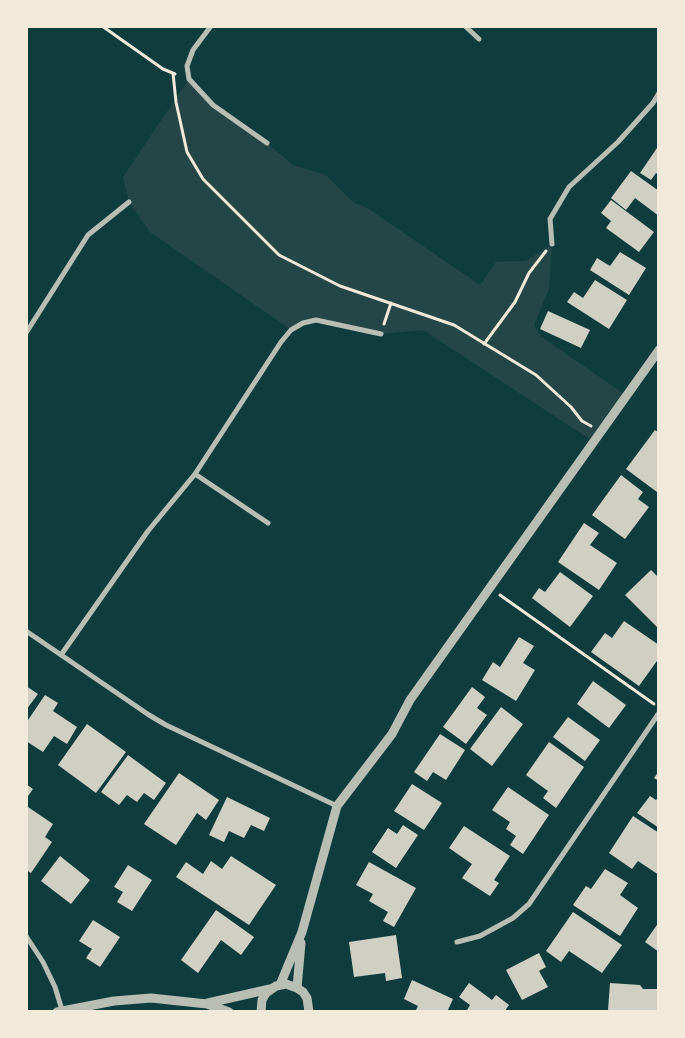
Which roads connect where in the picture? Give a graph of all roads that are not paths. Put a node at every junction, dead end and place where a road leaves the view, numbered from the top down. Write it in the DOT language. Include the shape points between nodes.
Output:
graph roads {
  1 [pos="211,26"];
  2 [pos="465,26"];
  3 [pos="479,39"];
  4 [pos="659,93"];
  5 [pos="267,143"];
  6 [pos="128,202"];
  7 [pos="552,244"];
  8 [pos="26,333"];
  9 [pos="381,334"];
  10 [pos="659,350"];
  11 [pos="194,474"];
  12 [pos="268,523"];
  13 [pos="26,631"];
  14 [pos="61,655"];
  15 [pos="659,713"];
  16 [pos="337,806"];
  17 [pos="302,932"];
  18 [pos="26,936"];
  19 [pos="457,942"];
  20 [pos="276,987"];
  21 [pos="297,988"];
  22 [pos="207,1004"];
  23 [pos="309,1008"];
  24 [pos="60,1011"];
  25 [pos="229,1012"];
  26 [pos="261,1012"];
  27 [pos="319,1012"];
  1 -- 5 [label="street" via="187,66 189,79 213,105"];
  2 -- 3 [label="street"];
  4 -- 7 [label="street" via="618,142 569,187 550,219"];
  6 -- 8 [label="street" via="88,235"];
  9 -- 11 [label="street" via="316,320 291,330"];
  10 -- 16 [label="street" via="410,700 392,734"];
  11 -- 12 [label="street"];
  11 -- 14 [label="street" via="148,531"];
  13 -- 14 [label="street"];
  14 -- 16 [label="street" via="149,716"];
  15 -- 19 [label="street" via="529,904 513,918 480,936"];
  16 -- 17 [label="street"];
  17 -- 20 [label="street"];
  17 -- 21 [label="street"];
  18 -- 24 [label="street" via="44,962 55,987"];
  20 -- 21 [label="street" via="286,984"];
  20 -- 22 [label="street"];
  20 -- 26 [label="street" via="262,1000"];
  21 -- 23 [label="street" via="303,992"];
  22 -- 24 [label="street" via="151,998"];
  22 -- 25 [label="street"];
  23 -- 27 [label="street"];
}
